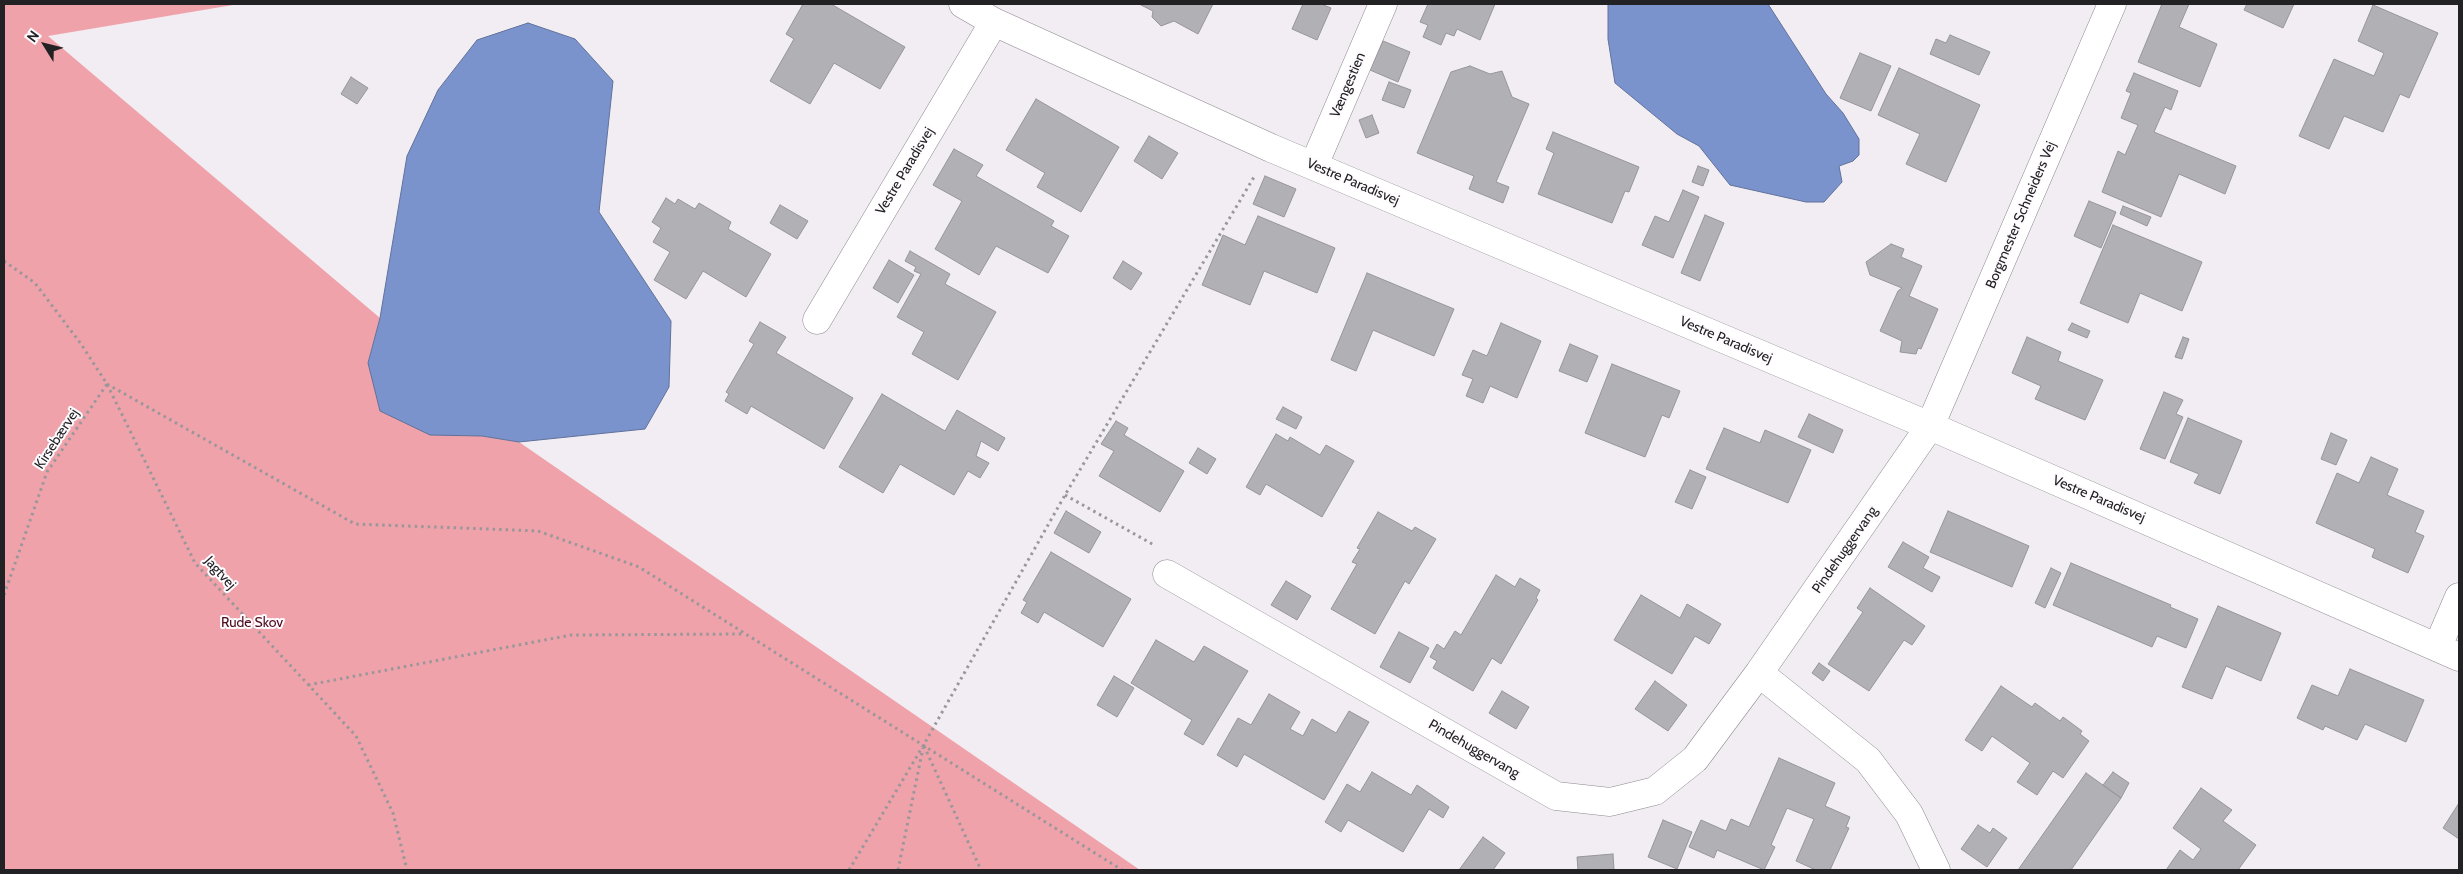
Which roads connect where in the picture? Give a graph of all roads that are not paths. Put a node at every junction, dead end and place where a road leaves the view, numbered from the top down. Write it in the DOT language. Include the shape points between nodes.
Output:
graph roads {
  1 [pos="963,4"];
  2 [pos="1383,4"];
  3 [pos="2112,4"];
  4 [pos="994,22"];
  5 [pos="1314,165"];
  6 [pos="817,320"];
  7 [pos="1930,426"];
  8 [pos="1167,574"];
  9 [pos="2459,597"];
  10 [pos="2449,652"];
  11 [pos="1759,673"];
  12 [pos="1936,870"];
  1 -- 4 [label="street, Vestre Paradisvej"];
  2 -- 5 [label="street, Vængestien"];
  3 -- 7 [label="street, Borgmester Schneiders Vej"];
  4 -- 5 [label="street, Vestre Paradisvej"];
  4 -- 6 [label="street, Vestre Paradisvej"];
  5 -- 7 [label="street, Vestre Paradisvej"];
  7 -- 10 [label="street, Vestre Paradisvej"];
  7 -- 11 [label="street, Pindehuggervang"];
  8 -- 11 [label="street, Pindehuggervang" via="1556,796 1610,802 1655,791 1696,759"];
  9 -- 10 [label="street"];
  11 -- 12 [label="street" via="1868,760 1909,814"];
}
